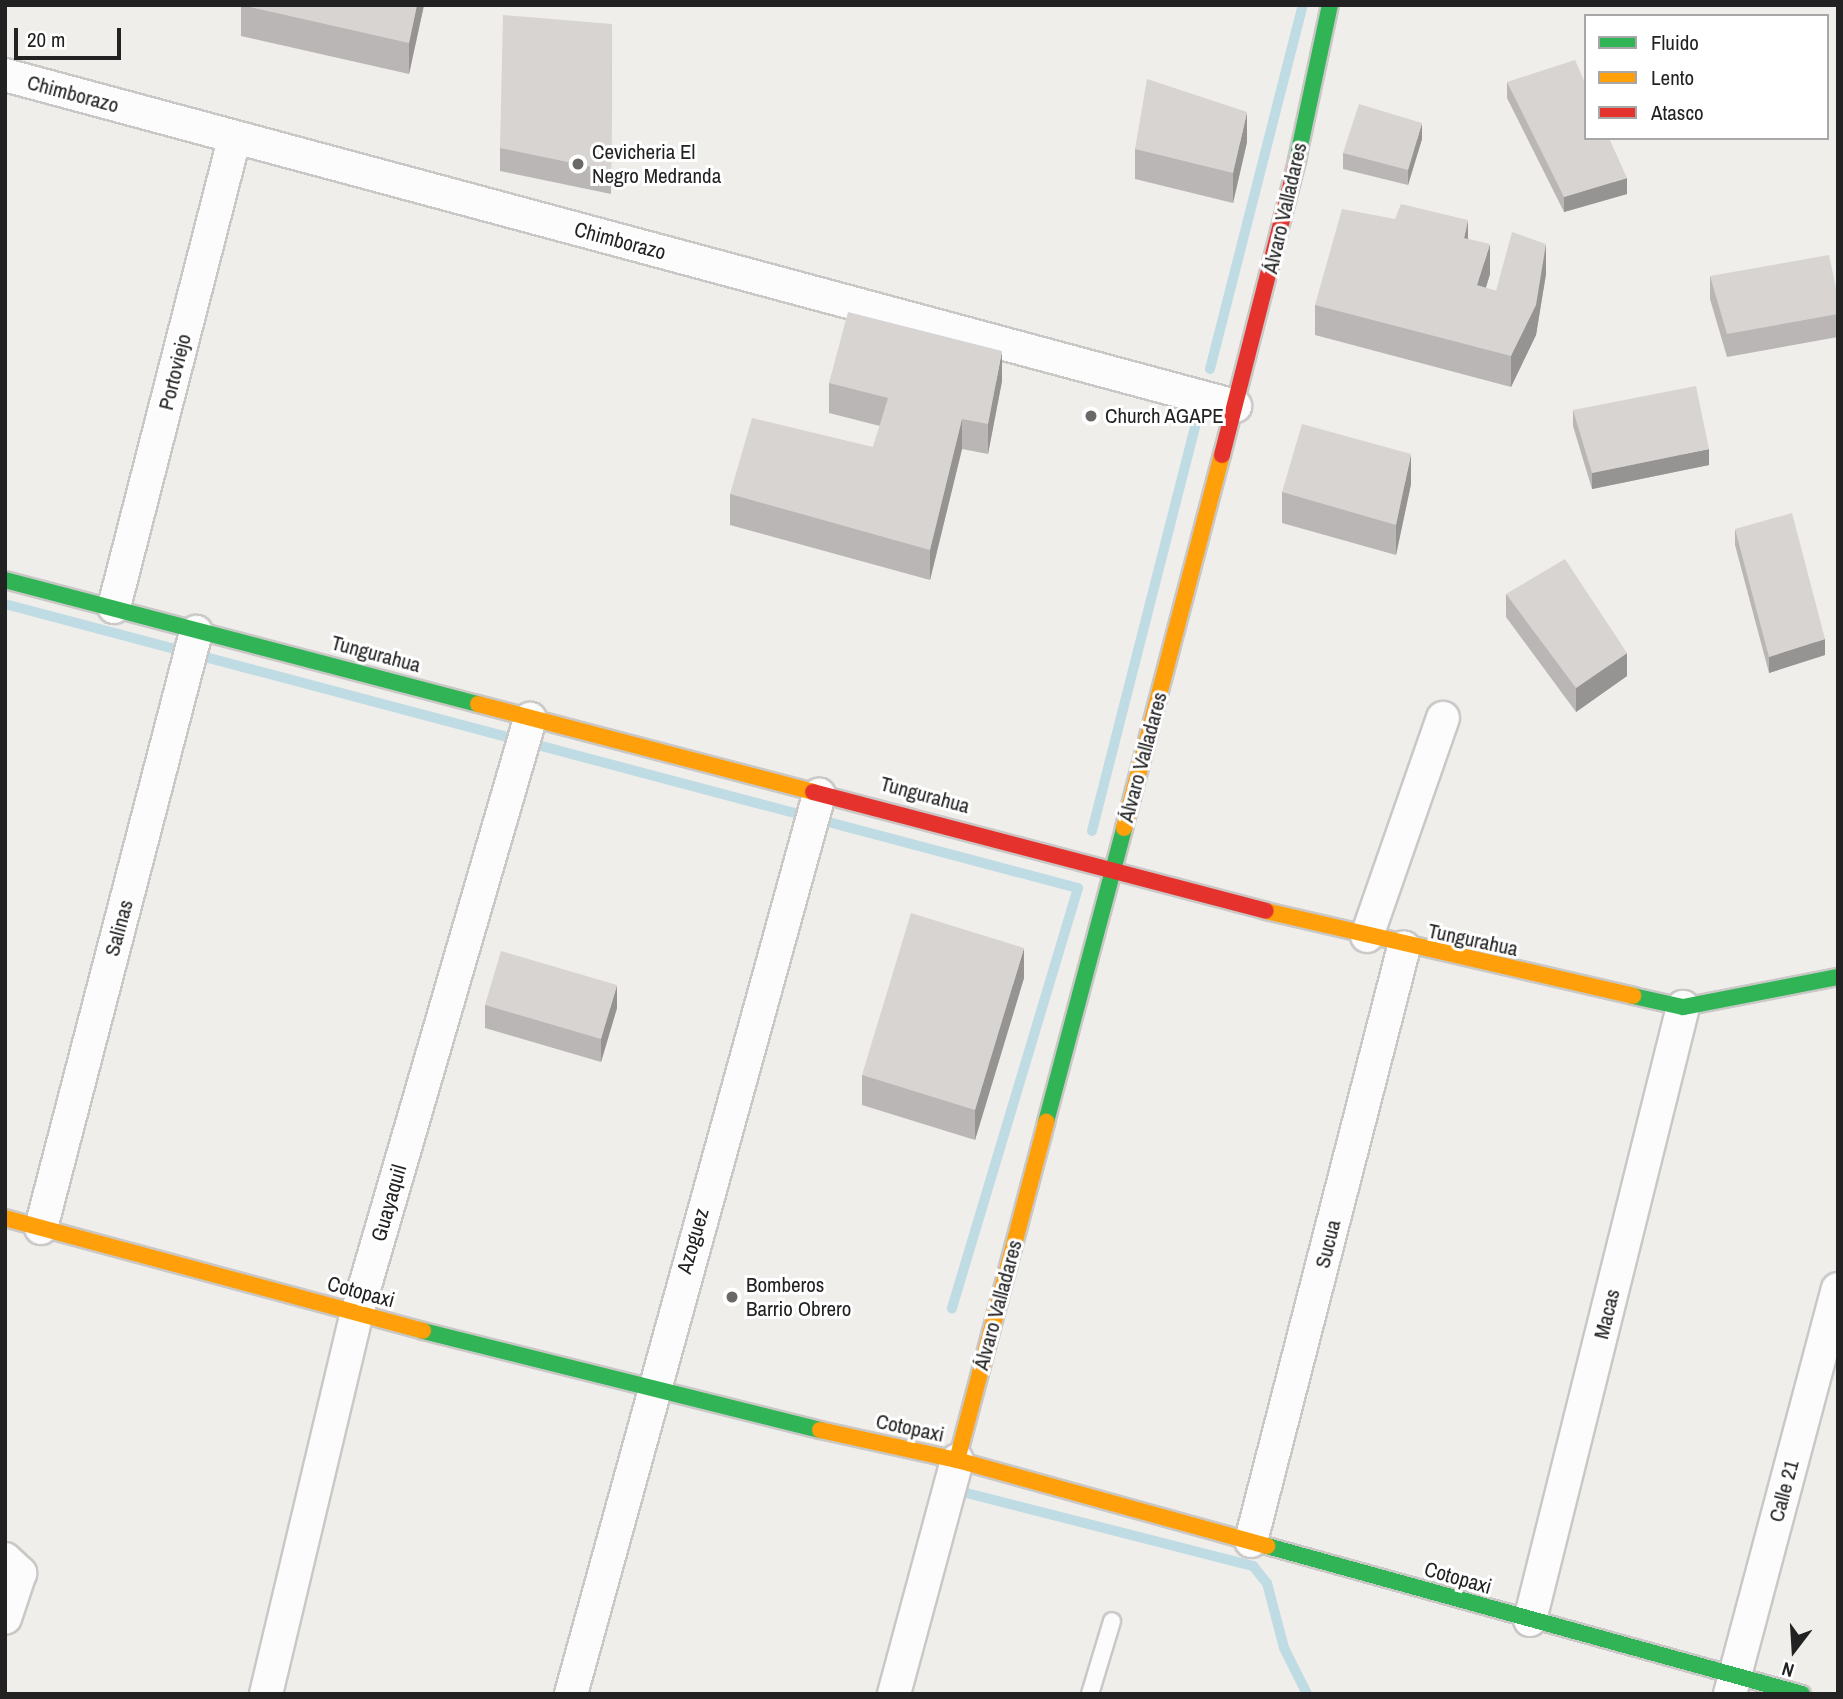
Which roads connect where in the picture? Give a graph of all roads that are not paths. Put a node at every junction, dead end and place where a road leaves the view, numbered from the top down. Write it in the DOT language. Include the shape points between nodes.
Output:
graph roads {
  1 [pos="1330,5"];
  2 [pos="5,75"];
  3 [pos="235,137"];
  4 [pos="1235,406"];
  5 [pos="5,580"];
  6 [pos="114,607"];
  7 [pos="197,631"];
  8 [pos="531,718"];
  9 [pos="1443,718"];
  10 [pos="819,792"];
  11 [pos="1114,866"];
  12 [pos="1367,936"];
  13 [pos="1404,947"];
  14 [pos="1838,977"];
  15 [pos="1683,1007"];
  16 [pos="5,1218"];
  17 [pos="41,1228"];
  18 [pos="1838,1289"];
  19 [pos="357,1313"];
  20 [pos="650,1392"];
  21 [pos="955,1466"];
  22 [pos="1251,1541"];
  23 [pos="5,1559"];
  24 [pos="5,1618"];
  25 [pos="1530,1620"];
  26 [pos="1112,1621"];
  27 [pos="1733,1684"];
  28 [pos="266,1694"];
  29 [pos="571,1694"];
  30 [pos="894,1694"];
  31 [pos="1090,1694"];
  32 [pos="1802,1694"];
  1 -- 4 [label="street, Álvaro Valladares"];
  2 -- 3 [label="street, Chimborazo"];
  3 -- 4 [label="street, Chimborazo"];
  3 -- 6 [label="street, Portoviejo"];
  4 -- 11 [label="street, Álvaro Valladares"];
  5 -- 6 [label="street, Tungurahua"];
  6 -- 7 [label="street, Tungurahua"];
  7 -- 8 [label="street, Tungurahua"];
  7 -- 17 [label="street, Salinas"];
  8 -- 10 [label="street, Tungurahua"];
  8 -- 19 [label="street, Guayaquil"];
  9 -- 12 [label="street"];
  10 -- 11 [label="street, Tungurahua"];
  10 -- 20 [label="street, Azoguez"];
  11 -- 12 [label="street, Tungurahua"];
  11 -- 21 [label="street, Álvaro Valladares"];
  12 -- 13 [label="street, Tungurahua"];
  13 -- 15 [label="street, Tungurahua"];
  13 -- 22 [label="street, Sucua"];
  14 -- 15 [label="street, Tungurahua"];
  15 -- 25 [label="street, Macas"];
  16 -- 17 [label="street, Cotopaxi"];
  17 -- 19 [label="street, Cotopaxi"];
  18 -- 27 [label="street, Calle 21"];
  19 -- 20 [label="street, Cotopaxi"];
  19 -- 28 [label="street, Guayaquil"];
  20 -- 21 [label="street, Cotopaxi"];
  20 -- 29 [label="street, Azoguez"];
  21 -- 22 [label="street, Cotopaxi"];
  21 -- 30 [label="street, Álvaro Valladares"];
  22 -- 25 [label="street, Cotopaxi"];
  23 -- 24 [label="street" via="20,1573"];
  25 -- 27 [label="street, Cotopaxi"];
  26 -- 31 [label="lane"];
  27 -- 32 [label="street, Cotopaxi"];
}
